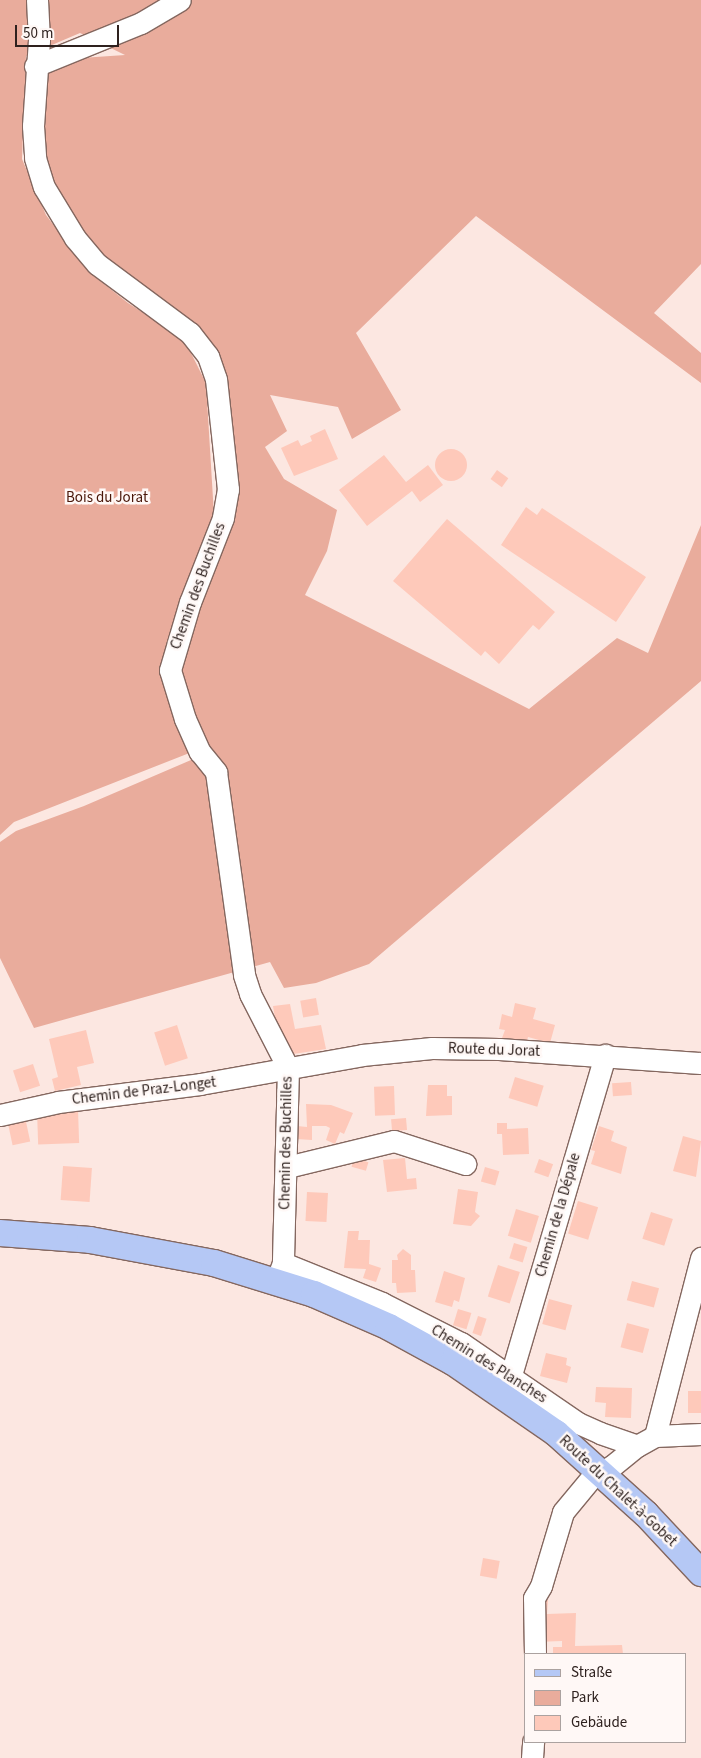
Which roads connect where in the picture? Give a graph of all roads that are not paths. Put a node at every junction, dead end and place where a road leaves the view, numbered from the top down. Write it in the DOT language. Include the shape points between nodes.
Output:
graph roads {
  1 [pos="37,0"];
  2 [pos="180,0"];
  3 [pos="35,66"];
  4 [pos="605,1056"];
  5 [pos="701,1063"];
  6 [pos="288,1068"];
  7 [pos="0,1115"];
  8 [pos="465,1164"];
  9 [pos="287,1167"];
  10 [pos="0,1233"];
  11 [pos="701,1258"];
  12 [pos="279,1272"];
  13 [pos="511,1375"];
  14 [pos="701,1434"];
  15 [pos="655,1436"];
  16 [pos="637,1446"];
  17 [pos="601,1471"];
  18 [pos="701,1572"];
  19 [pos="535,1653"];
  20 [pos="533,1743"];
  21 [pos="532,1758"];
  1 -- 3 [label="street, Chemin des Buchilles" via="39,40"];
  2 -- 3 [label="street" via="141,23"];
  3 -- 6 [label="street, Chemin des Buchilles" via="35,158 44,187 56,209 97,264 190,333 208,356 216,380 228,489 223,518 190,602 170,670 185,719 200,752 216,772 244,975 250,994"];
  4 -- 5 [label="street, Route du Jorat"];
  4 -- 6 [label="street, Route du Jorat" via="432,1048 362,1055"];
  4 -- 13 [label="street, Chemin de la Dépale"];
  6 -- 7 [label="street, Chemin de Praz-Longet" via="200,1084 58,1102"];
  6 -- 9 [label="street, Chemin des Buchilles"];
  8 -- 9 [label="street" via="394,1141"];
  9 -- 12 [label="street, Chemin des Buchilles"];
  10 -- 12 [label="main road, Route du Chalet-à-Gobet" via="149,1248"];
  11 -- 15 [label="street"];
  12 -- 13 [label="street, Chemin des Planches" via="417,1320"];
  12 -- 17 [label="main road, Route du Chalet-à-Gobet" via="453,1362 509,1398"];
  13 -- 16 [label="street, Chemin des Planches" via="578,1423"];
  14 -- 15 [label="street"];
  15 -- 16 [label="street"];
  16 -- 17 [label="street"];
  17 -- 18 [label="main road, Route du Chalet-à-Gobet"];
  17 -- 19 [label="street" via="575,1494 563,1512 541,1586 534,1598"];
  20 -- 21 [label="street"];
}
